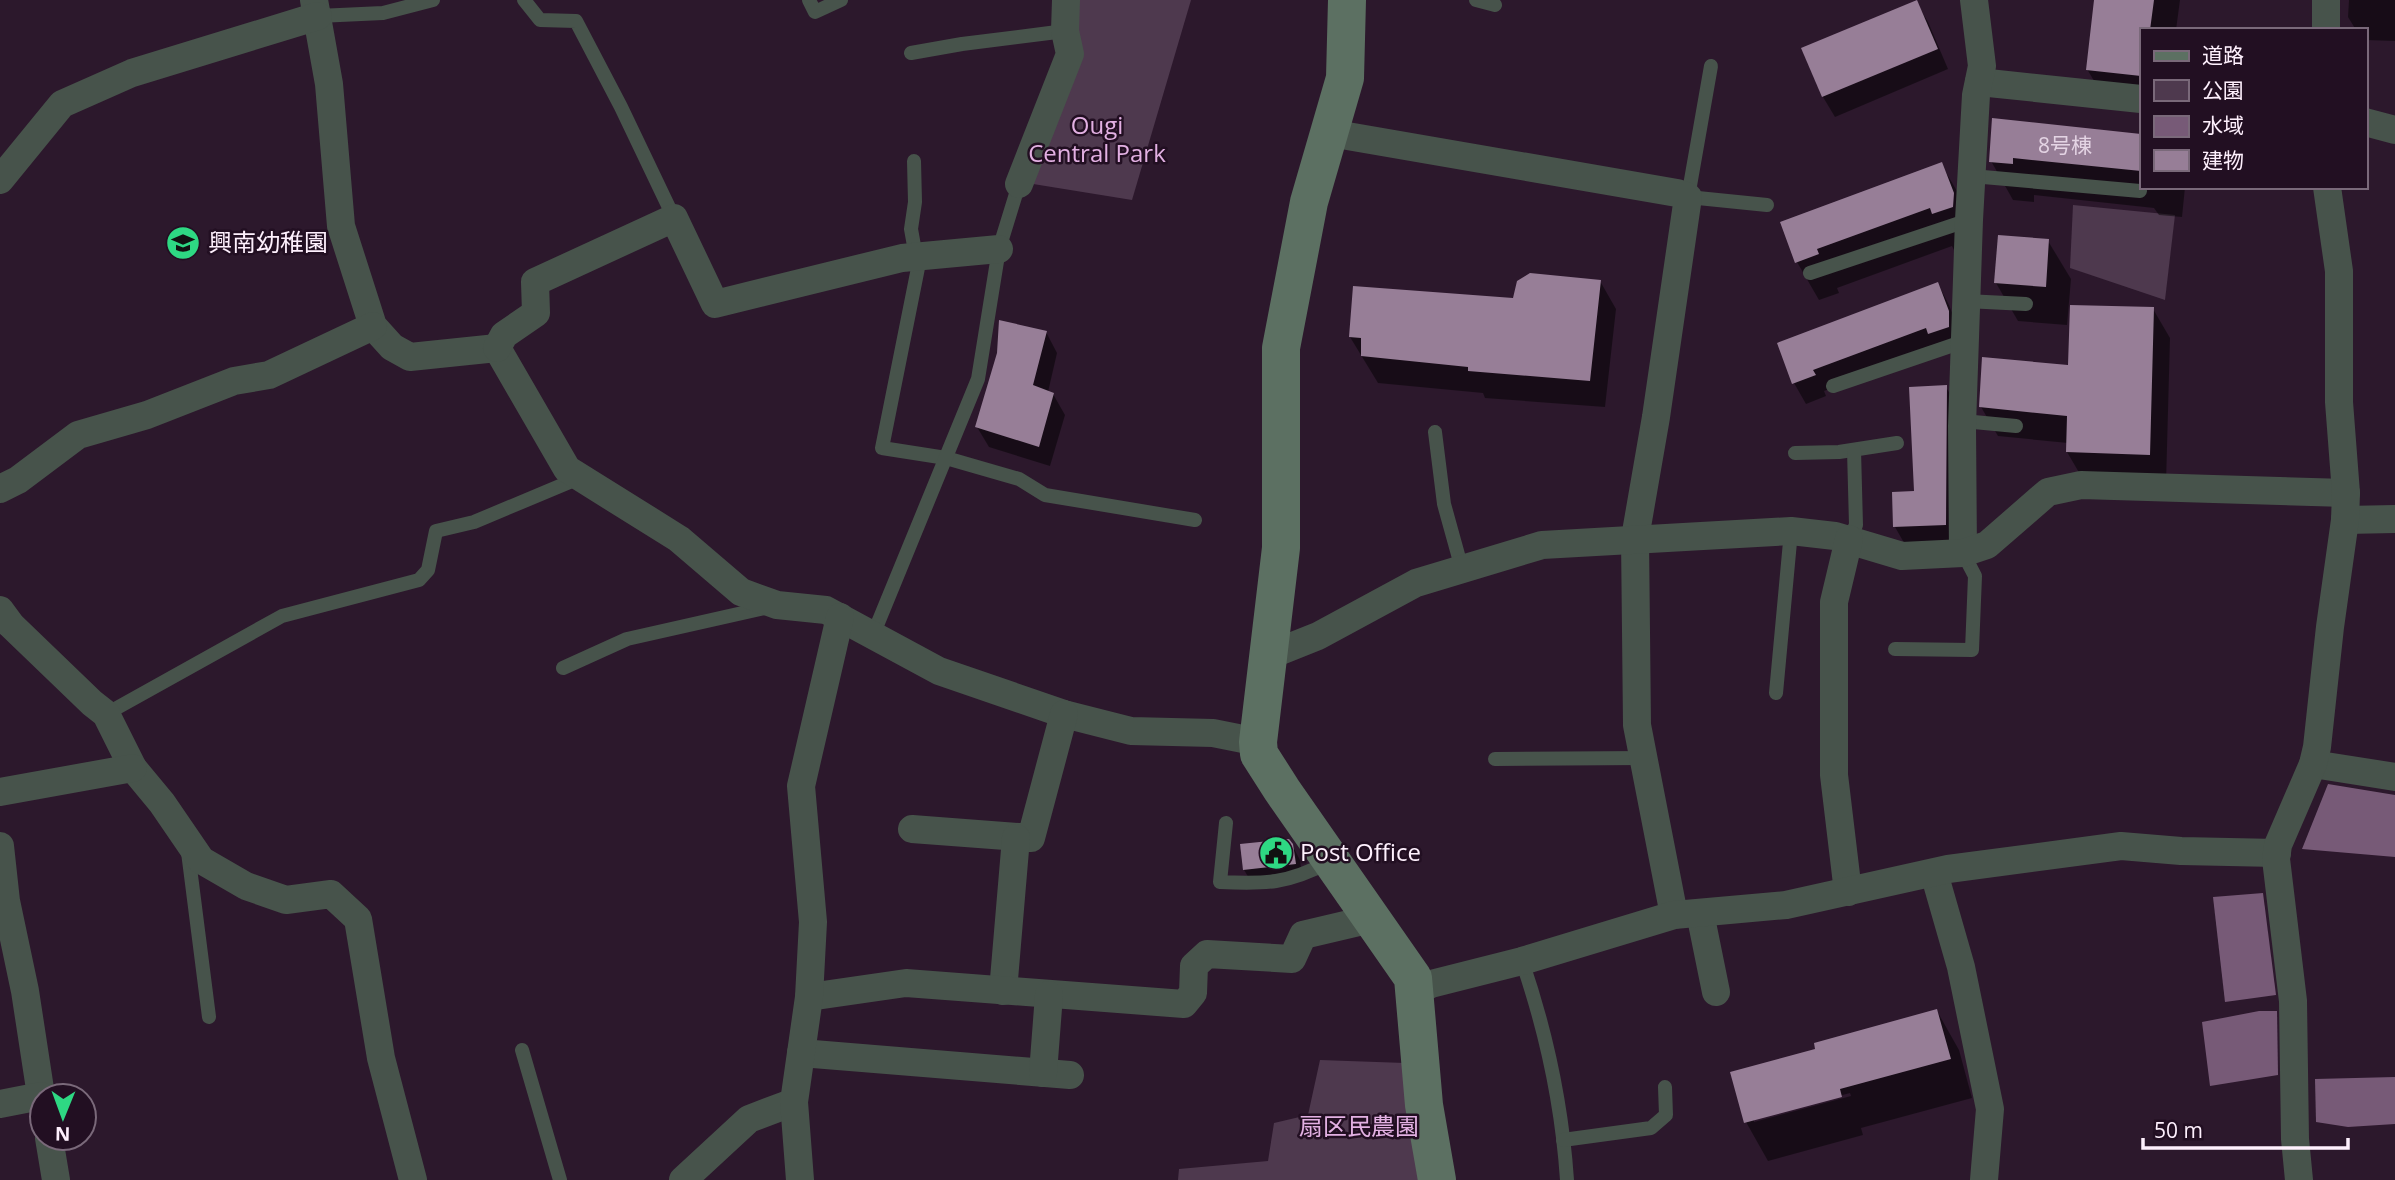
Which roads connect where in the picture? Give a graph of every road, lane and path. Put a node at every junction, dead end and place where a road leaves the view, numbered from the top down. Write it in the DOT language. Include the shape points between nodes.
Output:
graph roads {
  1 [pos="433,0"];
  2 [pos="524,0"];
  3 [pos="808,0"];
  4 [pos="841,0"];
  5 [pos="1066,0"];
  6 [pos="1347,0"];
  7 [pos="1476,0"];
  8 [pos="1974,0"];
  9 [pos="2326,0"];
  10 [pos="1495,5"];
  11 [pos="316,8"];
  12 [pos="2326,28"];
  13 [pos="1065,31"];
  14 [pos="911,53"];
  15 [pos="1711,66"];
  16 [pos="1979,82"];
  17 [pos="2140,99"];
  18 [pos="2367,123"];
  19 [pos="2395,130"];
  20 [pos="1330,133"];
  21 [pos="914,161"];
  22 [pos="1972,176"];
  23 [pos="0,180"];
  24 [pos="1019,184"];
  25 [pos="2327,189"];
  26 [pos="2140,191"];
  27 [pos="1688,197"];
  28 [pos="1768,205"];
  29 [pos="674,218"];
  30 [pos="1969,220"];
  31 [pos="999,249"];
  32 [pos="915,256"];
  33 [pos="1810,273"];
  34 [pos="1966,301"];
  35 [pos="2026,304"];
  36 [pos="373,326"];
  37 [pos="1965,341"];
  38 [pos="497,348"];
  39 [pos="1833,386"];
  40 [pos="1963,421"];
  41 [pos="2016,426"];
  42 [pos="1435,432"];
  43 [pos="1897,443"];
  44 [pos="1854,450"];
  45 [pos="1795,453"];
  46 [pos="946,458"];
  47 [pos="579,478"];
  48 [pos="0,489"];
  49 [pos="2346,507"];
  50 [pos="2395,519"];
  51 [pos="1195,520"];
  52 [pos="1791,531"];
  53 [pos="1635,538"];
  54 [pos="1849,539"];
  55 [pos="1963,553"];
  56 [pos="1462,569"];
  57 [pos="777,605"];
  58 [pos="0,610"];
  59 [pos="840,617"];
  60 [pos="873,635"];
  61 [pos="1895,649"];
  62 [pos="1268,656"];
  63 [pos="563,668"];
  64 [pos="1776,694"];
  65 [pos="106,714"];
  66 [pos="1064,714"];
  67 [pos="1258,742"];
  68 [pos="1644,758"];
  69 [pos="1495,759"];
  70 [pos="2313,764"];
  71 [pos="133,768"];
  72 [pos="2395,777"];
  73 [pos="0,792"];
  74 [pos="1226,823"];
  75 [pos="912,829"];
  76 [pos="1016,838"];
  77 [pos="187,840"];
  78 [pos="0,846"];
  79 [pos="2277,853"];
  80 [pos="1330,862"];
  81 [pos="1934,873"];
  82 [pos="1848,892"];
  83 [pos="3,901"];
  84 [pos="1687,914"];
  85 [pos="1371,919"];
  86 [pos="1522,961"];
  87 [pos="1003,991"];
  88 [pos="1416,992"];
  89 [pos="1716,992"];
  90 [pos="1049,995"];
  91 [pos="809,997"];
  92 [pos="209,1017"];
  93 [pos="522,1050"];
  94 [pos="801,1053"];
  95 [pos="39,1082"];
  96 [pos="1665,1087"];
  97 [pos="28,1099"];
  98 [pos="794,1102"];
  99 [pos="0,1104"];
  100 [pos="1563,1140"];
  101 [pos="51,1152"];
  102 [pos="56,1180"];
  103 [pos="413,1180"];
  104 [pos="560,1180"];
  105 [pos="682,1180"];
  106 [pos="800,1180"];
  107 [pos="1437,1180"];
  108 [pos="1567,1180"];
  109 [pos="1984,1180"];
  110 [pos="2299,1180"];
  1 -- 11 [label="lane" via="383,13"];
  2 -- 29 [label="lane" via="540,20 576,21"];
  3 -- 4 [label="lane" via="815,12"];
  5 -- 13 [label="street"];
  6 -- 20 [label="street" via="1345,78"];
  7 -- 10 [label="lane"];
  8 -- 16 [label="street" via="1982,66"];
  9 -- 12 [label="street"];
  11 -- 23 [label="street" via="132,73 62,104"];
  11 -- 36 [label="street" via="329,84 341,226"];
  13 -- 14 [label="lane"];
  13 -- 24 [label="street" via="1070,54"];
  15 -- 27 [label="lane"];
  16 -- 17 [label="street"];
  16 -- 22 [label="street"];
  18 -- 19 [label="street"];
  20 -- 27 [label="street"];
  20 -- 62 [label="street" via="1304,224 1282,348 1281,548"];
  21 -- 32 [label="lane" via="911,229"];
  22 -- 26 [label="lane"];
  22 -- 30 [label="street"];
  24 -- 31 [label="lane"];
  25 -- 49 [label="street" via="2339,271 2339,402"];
  27 -- 28 [label="lane"];
  27 -- 53 [label="street"];
  29 -- 32 [label="street" via="715,304"];
  29 -- 38 [label="street" via="536,282 536,313 504,335"];
  30 -- 33 [label="lane"];
  30 -- 34 [label="street"];
  31 -- 32 [label="street"];
  31 -- 46 [label="lane" via="978,379"];
  32 -- 46 [label="lane" via="918,268 882,448"];
  34 -- 35 [label="lane"];
  34 -- 37 [label="street"];
  36 -- 38 [label="street" via="392,347 410,357"];
  36 -- 48 [label="street" via="269,375 234,381 79,435"];
  37 -- 39 [label="lane"];
  37 -- 40 [label="street"];
  38 -- 47 [label="street" via="567,469"];
  40 -- 41 [label="lane"];
  40 -- 55 [label="street"];
  42 -- 56 [label="lane" via="1444,504"];
  43 -- 44 [label="lane"];
  44 -- 45 [label="lane"];
  44 -- 54 [label="lane" via="1856,525"];
  46 -- 51 [label="lane" via="1018,479 1045,495"];
  46 -- 60 [label="lane"];
  47 -- 57 [label="street" via="679,539 741,592"];
  47 -- 65 [label="lane" via="474,522 436,531 428,570 419,580 282,616"];
  49 -- 50 [label="street"];
  49 -- 55 [label="street" via="2081,485 2048,492 1987,545"];
  49 -- 70 [label="street"];
  52 -- 53 [label="street"];
  52 -- 54 [label="street"];
  52 -- 64 [label="lane"];
  53 -- 56 [label="street" via="1542,545"];
  53 -- 68 [label="street" via="1637,725"];
  54 -- 55 [label="street" via="1902,556"];
  54 -- 82 [label="street" via="1834,602 1834,775"];
  55 -- 61 [label="lane" via="1975,576 1972,650"];
  56 -- 62 [label="street" via="1416,583 1318,636"];
  57 -- 59 [label="street" via="825,610"];
  57 -- 63 [label="lane" via="627,639"];
  58 -- 65 [label="street"];
  59 -- 60 [label="street"];
  59 -- 91 [label="street" via="801,786 813,922"];
  60 -- 66 [label="street" via="939,671"];
  62 -- 67 [label="street"];
  65 -- 71 [label="street"];
  66 -- 67 [label="street" via="1131,731 1213,733"];
  66 -- 76 [label="street" via="1031,838"];
  67 -- 80 [label="street" via="1259,754"];
  68 -- 69 [label="lane"];
  68 -- 84 [label="street"];
  70 -- 72 [label="street"];
  70 -- 79 [label="street"];
  71 -- 73 [label="street"];
  71 -- 77 [label="street"];
  74 -- 80 [label="lane" via="1220,882 1265,884 1303,876"];
  75 -- 76 [label="street"];
  76 -- 87 [label="street"];
  77 -- 92 [label="lane"];
  77 -- 103 [label="street" via="201,860 246,886 286,900 331,894 358,919 381,1058"];
  78 -- 83 [label="street"];
  79 -- 81 [label="street" via="2121,846"];
  79 -- 110 [label="street" via="2293,1001"];
  80 -- 85 [label="street"];
  81 -- 82 [label="street"];
  81 -- 109 [label="street" via="1961,967 1990,1109"];
  82 -- 84 [label="street" via="1786,905"];
  83 -- 95 [label="street" via="25,991"];
  84 -- 86 [label="street"];
  84 -- 89 [label="street"];
  85 -- 88 [label="street" via="1410,971"];
  85 -- 90 [label="street" via="1303,935 1292,959 1207,954 1194,966 1193,993 1184,1004"];
  86 -- 88 [label="street"];
  86 -- 100 [label="lane" via="1551,1067"];
  87 -- 90 [label="street"];
  87 -- 91 [label="street" via="906,983"];
  88 -- 107 [label="street" via="1424,1105"];
  90 -- 94 [label="street" via="1056,1074"];
  91 -- 94 [label="street"];
  93 -- 104 [label="lane"];
  94 -- 98 [label="street"];
  96 -- 100 [label="lane" via="1666,1115 1651,1128"];
  97 -- 99 [label="street"];
  98 -- 105 [label="street" via="749,1119"];
  98 -- 106 [label="street"];
  100 -- 108 [label="lane"];
  101 -- 102 [label="street"];
}
